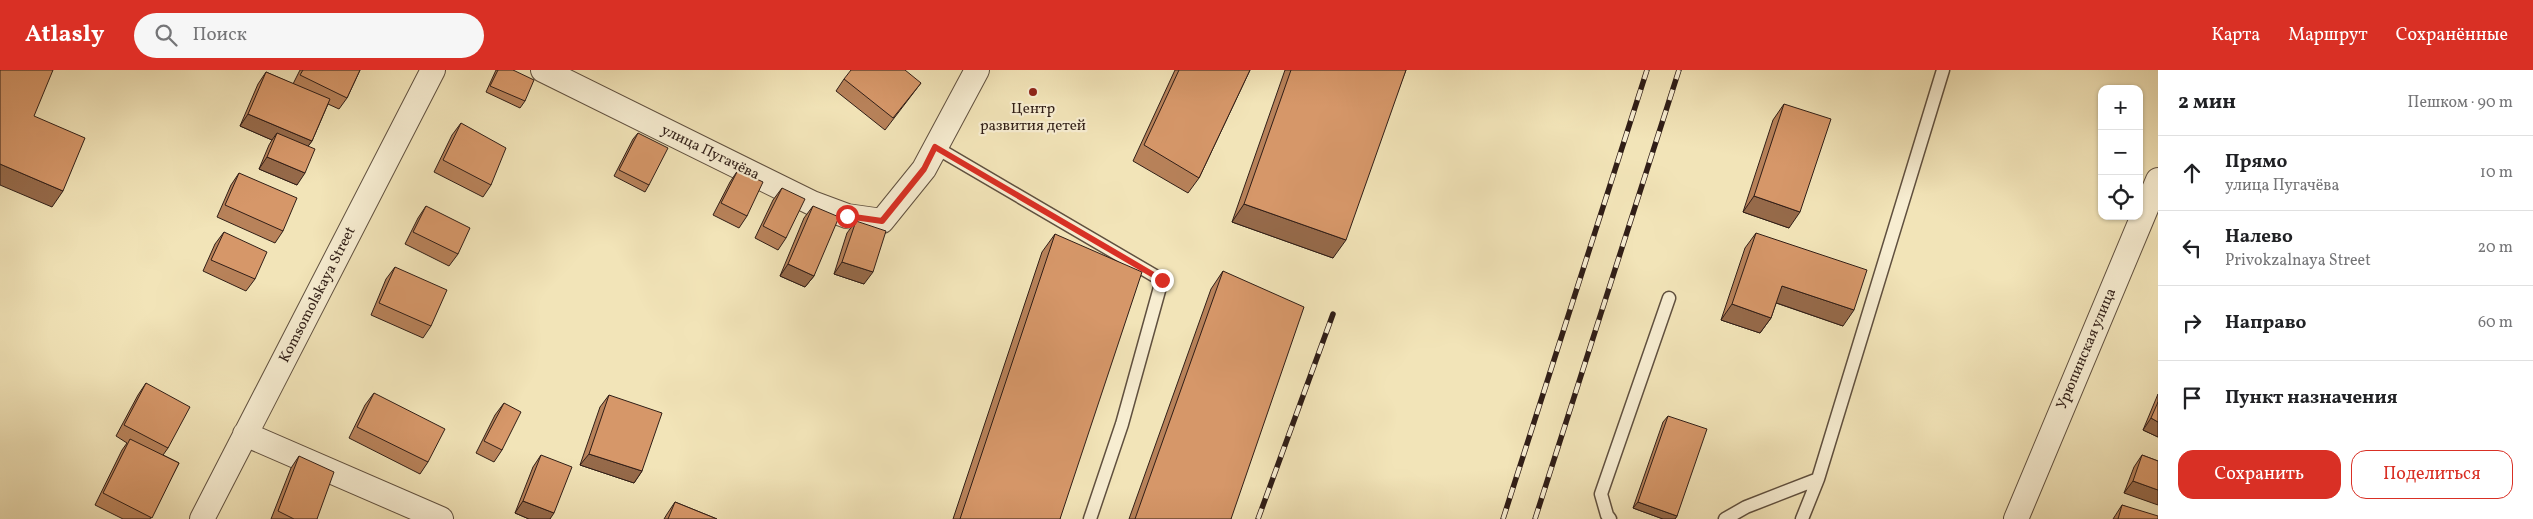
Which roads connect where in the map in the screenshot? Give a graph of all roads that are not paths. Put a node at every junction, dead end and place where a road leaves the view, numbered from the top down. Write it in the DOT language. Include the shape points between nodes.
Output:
graph roads {
  1 [pos="432,70"];
  2 [pos="543,70"];
  3 [pos="977,70"];
  4 [pos="1943,70"];
  5 [pos="935,147"];
  6 [pos="2158,180"];
  7 [pos="1669,298"];
  8 [pos="245,434"];
  9 [pos="1818,479"];
  10 [pos="202,519"];
  11 [pos="441,519"];
  12 [pos="1090,519"];
  13 [pos="1610,519"];
  14 [pos="1725,519"];
  15 [pos="1802,519"];
  16 [pos="2016,519"];
  1 -- 8 [label="street, Komsomolskaya Street"];
  2 -- 5 [label="street, улица Пугачёва" via="812,203 847,216 882,221 924,169"];
  3 -- 5 [label="street"];
  4 -- 9 [label="lane"];
  5 -- 12 [label="lane" via="1162,280 1122,424"];
  6 -- 16 [label="street, Урюпинская улица"];
  7 -- 13 [label="lane" via="1601,494"];
  8 -- 10 [label="street, Komsomolskaya Street"];
  8 -- 11 [label="street"];
  9 -- 14 [label="lane" via="1746,507"];
  9 -- 15 [label="lane"];
}
